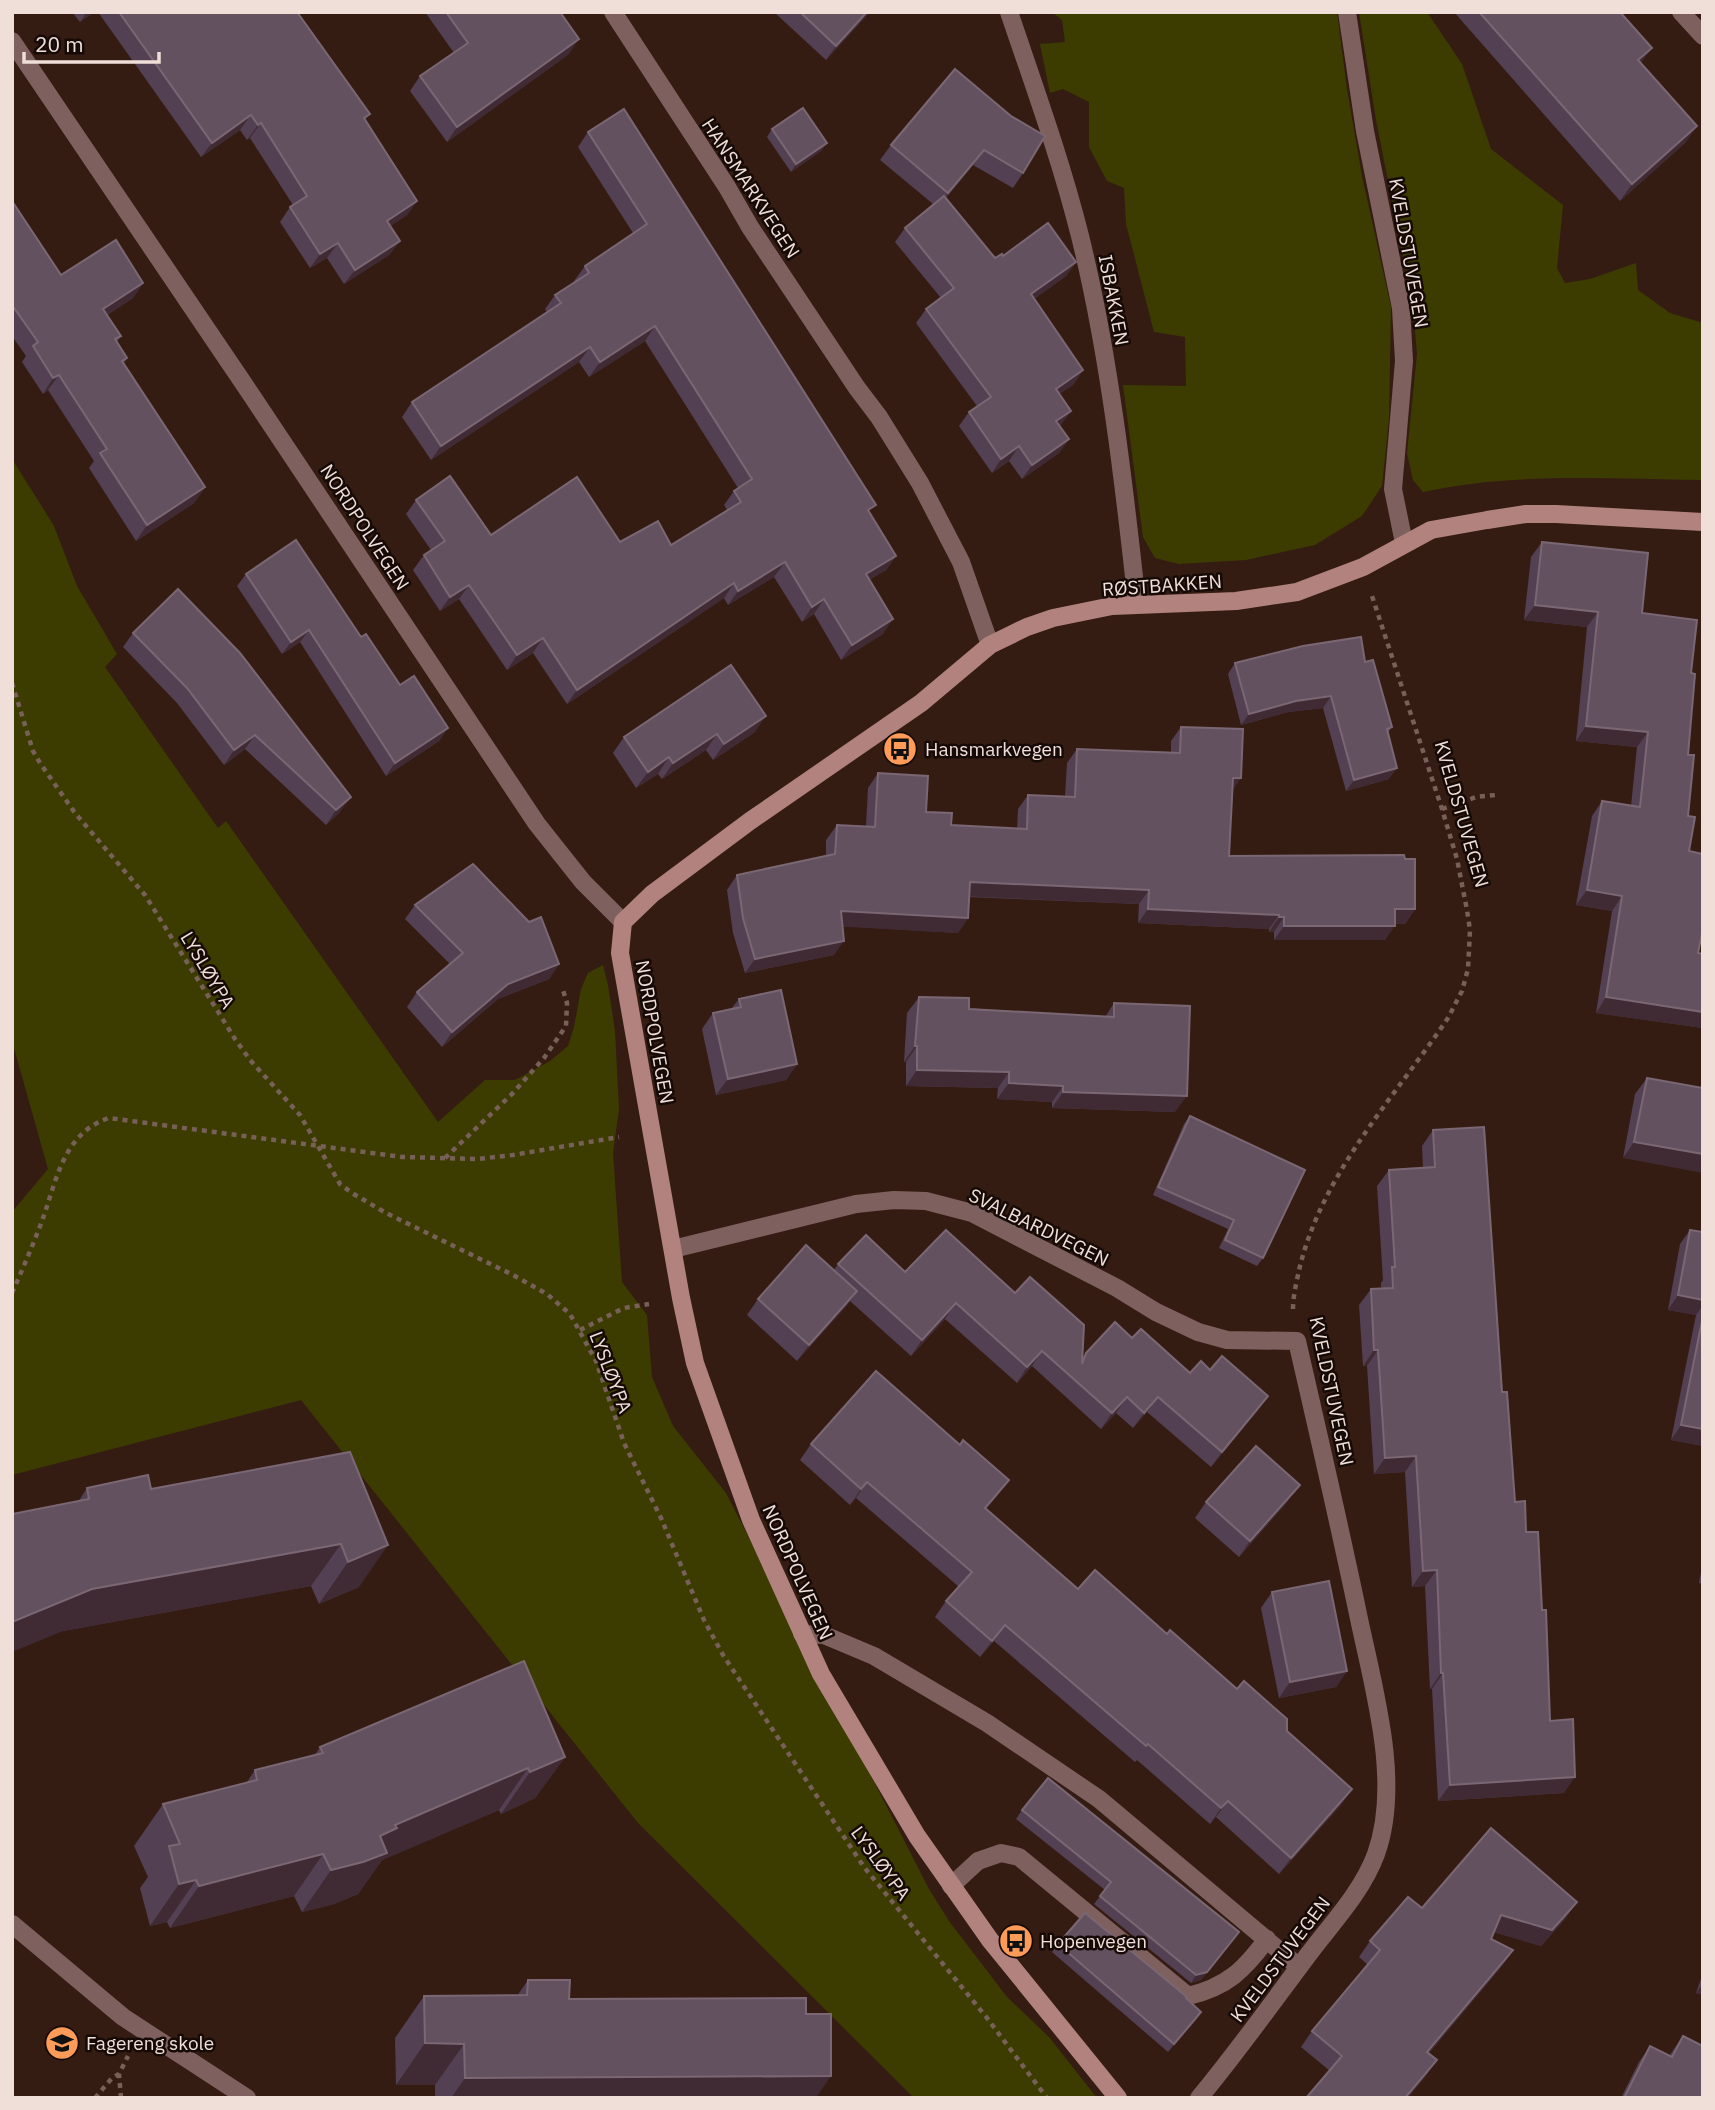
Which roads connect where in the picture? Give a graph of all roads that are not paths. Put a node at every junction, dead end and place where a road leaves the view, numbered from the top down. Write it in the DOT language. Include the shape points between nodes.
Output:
graph roads {
  1 [pos="613,12"];
  2 [pos="1009,12"];
  3 [pos="1348,12"];
  4 [pos="1681,12"];
  5 [pos="1703,36"];
  6 [pos="12,41"];
  7 [pos="1703,523"];
  8 [pos="1404,543"];
  9 [pos="1137,604"];
  10 [pos="989,645"];
  11 [pos="623,922"];
  12 [pos="673,1250"];
  13 [pos="1297,1341"];
  14 [pos="802,1634"];
  15 [pos="951,1886"];
  16 [pos="12,1924"];
  17 [pos="1267,1940"];
  18 [pos="1299,1967"];
  19 [pos="247,2098"];
  20 [pos="1118,2098"];
  21 [pos="1199,2098"];
  1 -- 10 [label="street, HANSMARKVEGEN" via="920,483 961,562"];
  2 -- 9 [label="street, ISBAKKEN" via="1080,237 1117,442"];
  3 -- 8 [label="street, KVELDSTUVEGEN" via="1365,131 1401,308 1404,361 1393,489"];
  4 -- 5 [label="street"];
  6 -- 11 [label="street, NORDPOLVEGEN" via="537,824 583,882"];
  7 -- 8 [label="street, RØSTBAKKEN" via="1526,514 1430,530"];
  8 -- 9 [label="street, RØSTBAKKEN" via="1363,567 1297,592 1236,601"];
  9 -- 10 [label="street, RØSTBAKKEN" via="1053,618"];
  10 -- 11 [label="street, RØSTBAKKEN" via="921,703 760,814 652,894"];
  11 -- 12 [label="street, NORDPOLVEGEN" via="620,953"];
  12 -- 13 [label="street, SVALBARDVEGEN" via="856,1204 926,1201 972,1213 1198,1332 1227,1340"];
  12 -- 14 [label="street, NORDPOLVEGEN" via="695,1363 751,1520"];
  13 -- 18 [label="street, KVELDSTUVEGEN" via="1360,1622 1386,1779 1376,1853 1365,1877"];
  14 -- 15 [label="street, NORDPOLVEGEN" via="861,1743"];
  14 -- 17 [label="street" via="824,1635 874,1656 987,1723 1099,1799"];
  15 -- 17 [label="street" via="978,1861 1001,1853 1018,1857 1188,1996 1207,1992 1245,1969"];
  15 -- 20 [label="street, NORDPOLVEGEN"];
  16 -- 19 [label="street" via="123,2017"];
  17 -- 18 [label="street"];
  18 -- 21 [label="street, KVELDSTUVEGEN"];
}
